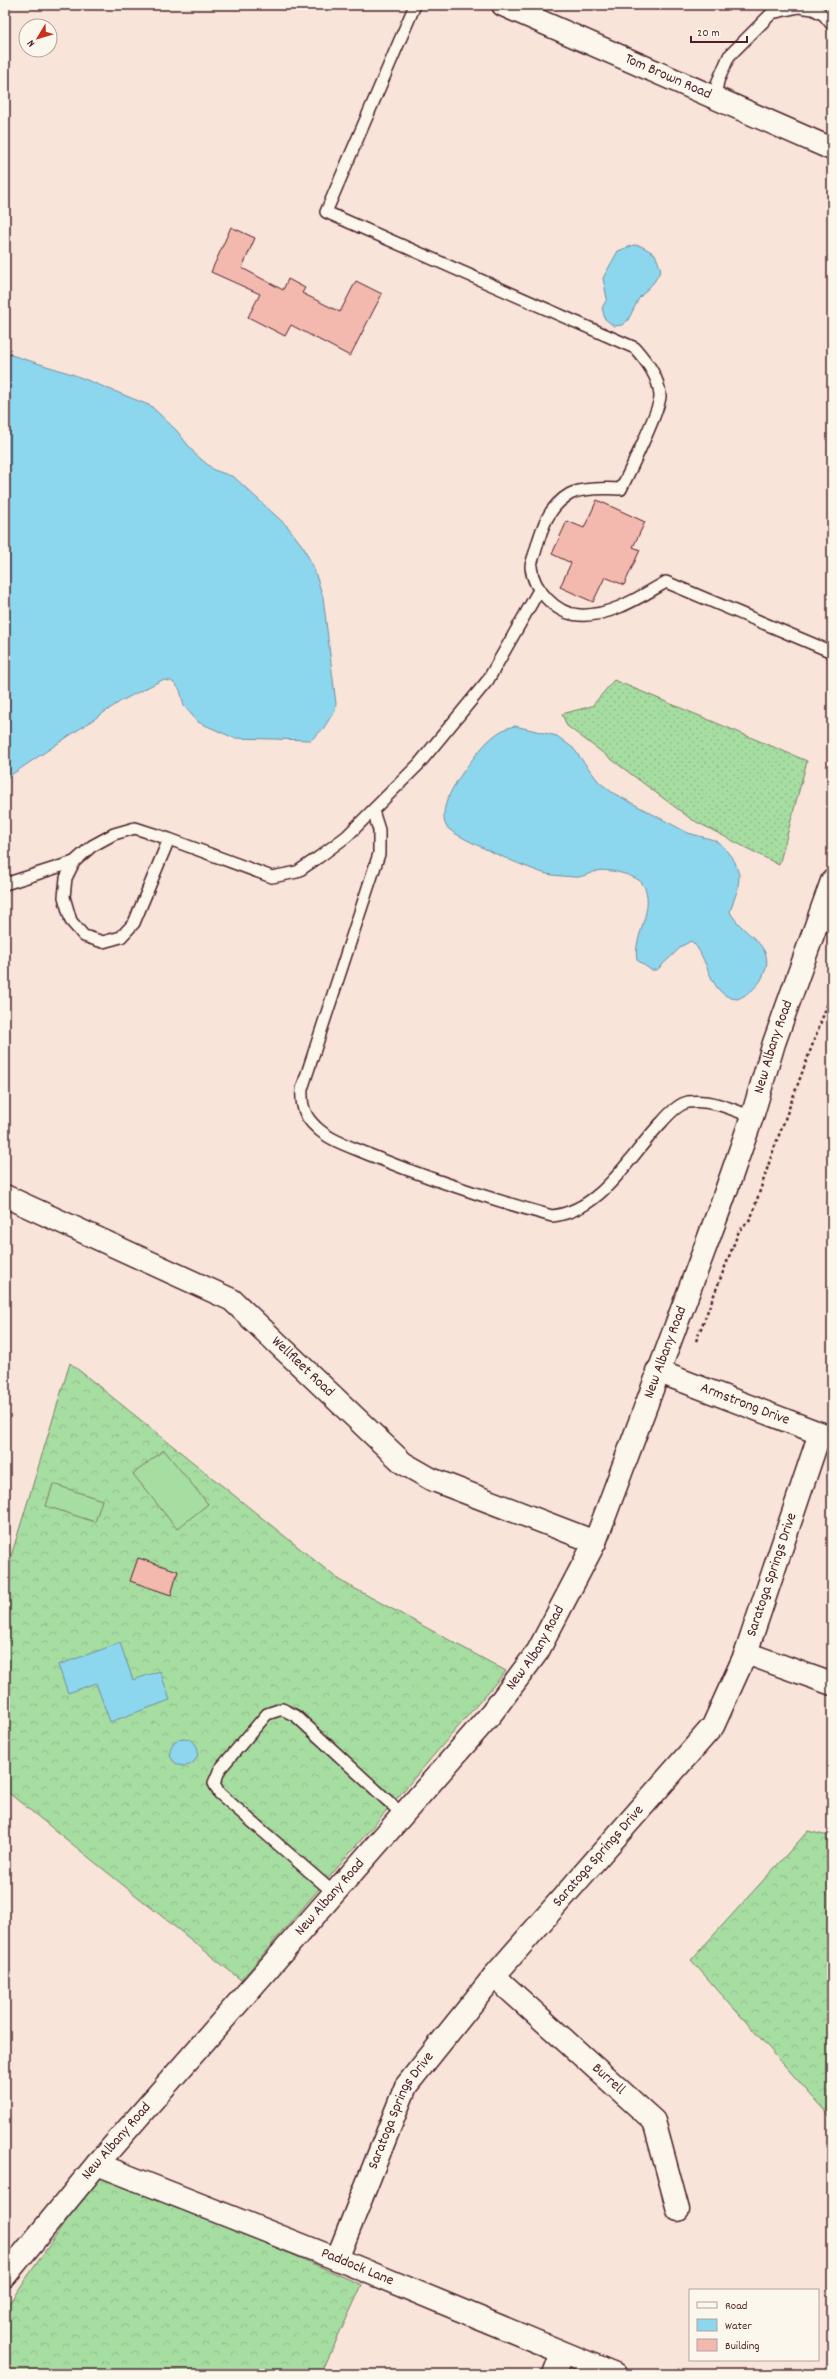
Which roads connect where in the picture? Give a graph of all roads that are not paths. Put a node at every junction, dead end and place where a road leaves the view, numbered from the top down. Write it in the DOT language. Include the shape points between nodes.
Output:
graph roads {
  1 [pos="415,5"];
  2 [pos="503,5"];
  3 [pos="832,25"];
  4 [pos="715,97"];
  5 [pos="832,149"];
  6 [pos="539,590"];
  7 [pos="832,652"];
  8 [pos="373,811"];
  9 [pos="169,839"];
  10 [pos="74,862"];
  11 [pos="832,881"];
  12 [pos="5,884"];
  13 [pos="752,1117"];
  14 [pos="5,1196"];
  15 [pos="657,1371"];
  16 [pos="826,1435"];
  17 [pos="595,1542"];
  18 [pos="746,1653"];
  19 [pos="832,1684"];
  20 [pos="402,1814"];
  21 [pos="334,1893"];
  22 [pos="494,1976"];
  23 [pos="97,2164"];
  24 [pos="678,2210"];
  25 [pos="337,2259"];
  26 [pos="5,2276"];
  27 [pos="562,2353"];
  28 [pos="554,2374"];
  29 [pos="616,2374"];
  1 -- 6 [label="lane" via="326,212 635,348 647,361 657,382 660,398 632,469 621,489 603,488 571,494 552,508 542,528 531,566"];
  2 -- 4 [label="street, Tom Brown Road"];
  3 -- 4 [label="lane" via="824,15 813,9 799,7 772,13 728,56"];
  4 -- 5 [label="street, Tom Brown Road"];
  6 -- 7 [label="lane" via="554,605 578,615 604,613 666,582"];
  6 -- 8 [label="lane" via="488,680 418,765"];
  8 -- 9 [label="lane" via="347,836 297,872 272,877"];
  8 -- 13 [label="lane" via="379,830 379,854 302,1089 301,1104 306,1116 316,1128 348,1146 414,1173 552,1216 579,1209 605,1189 671,1112 686,1102 705,1101"];
  9 -- 10 [label="lane" via="135,828 114,834 92,846"];
  9 -- 10 [label="lane" via="134,924 122,937 103,942 84,936 71,921 64,897 66,878"];
  10 -- 12 [label="lane"];
  11 -- 13 [label="street, New Albany Road" via="774,1043"];
  13 -- 15 [label="street, New Albany Road"];
  14 -- 17 [label="street, Wellfleet Road" via="232,1300 403,1463 431,1479"];
  15 -- 16 [label="street, Armstrong Drive"];
  15 -- 17 [label="street, New Albany Road"];
  16 -- 18 [label="street, Saratoga Springs Drive"];
  17 -- 20 [label="street, New Albany Road" via="538,1651 490,1714"];
  18 -- 19 [label="street"];
  18 -- 22 [label="street, Saratoga Springs Drive" via="713,1726"];
  20 -- 21 [label="street, New Albany Road"];
  20 -- 21 [label="lane" via="296,1716 282,1709 267,1714 220,1769 214,1783 219,1793"];
  21 -- 23 [label="street, New Albany Road"];
  22 -- 24 [label="street, Burrell" via="654,2121"];
  22 -- 25 [label="street, Saratoga Springs Drive" via="406,2086"];
  23 -- 25 [label="street, Paddock Lane"];
  23 -- 26 [label="street, New Albany Road"];
  25 -- 27 [label="street, Paddock Lane"];
  27 -- 28 [label="street"];
  27 -- 29 [label="street, Paddock Lane"];
}
